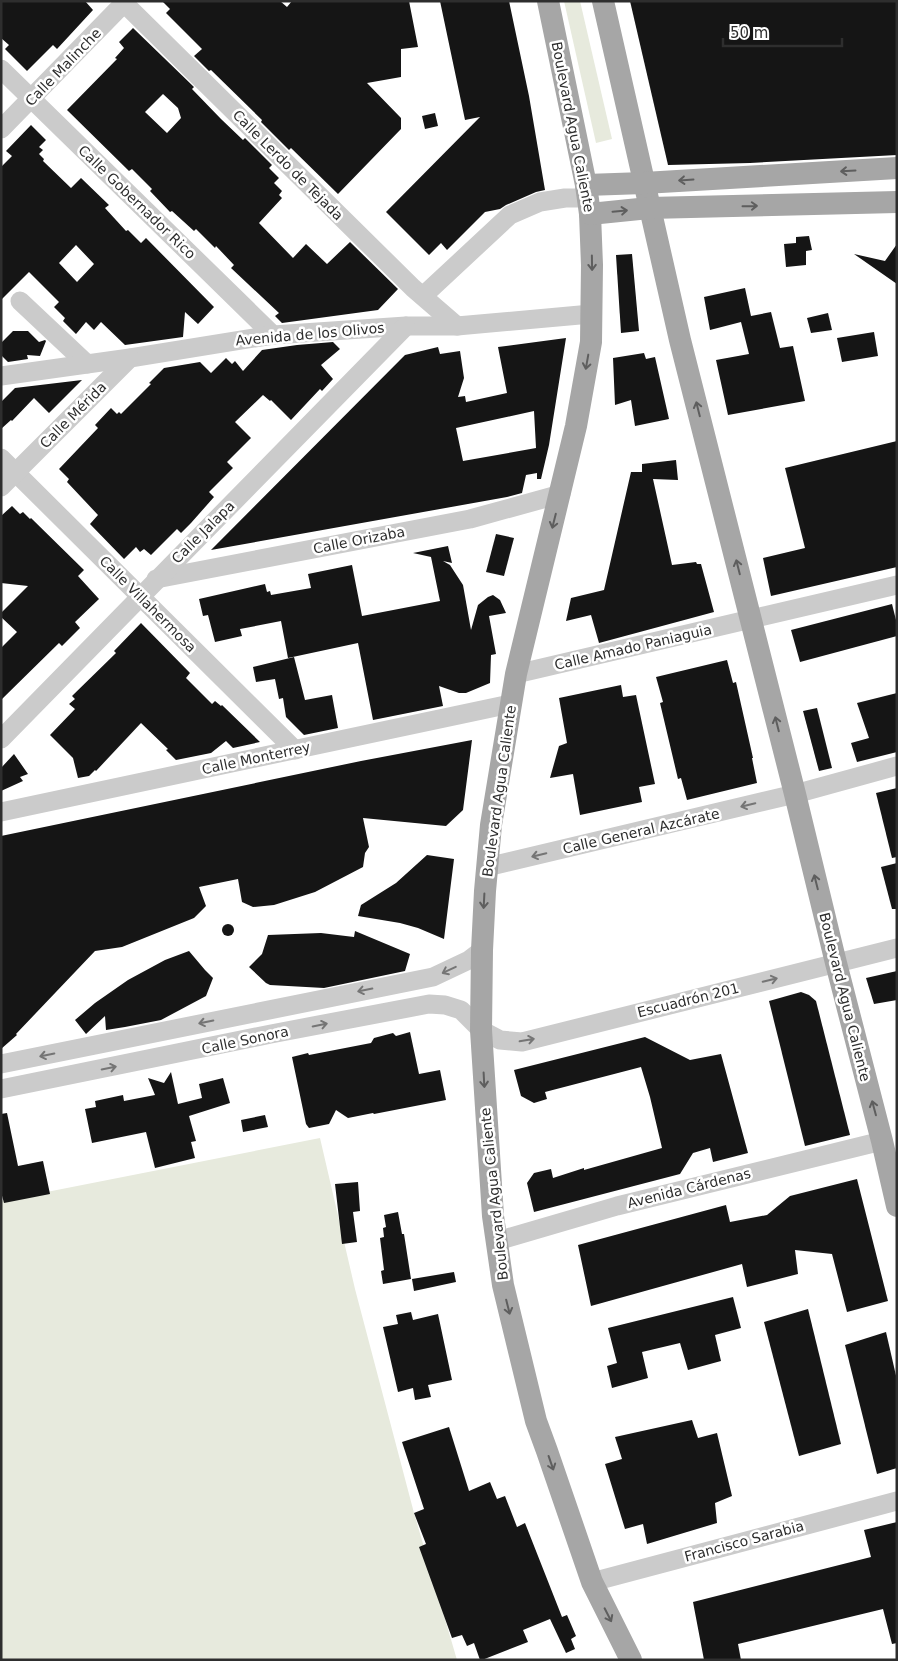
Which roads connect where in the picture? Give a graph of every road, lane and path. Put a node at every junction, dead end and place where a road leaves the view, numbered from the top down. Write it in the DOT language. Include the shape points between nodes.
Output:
graph roads {
  1 [pos="548,1"];
  2 [pos="602,1"];
  3 [pos="123,2"];
  4 [pos="1,69"];
  5 [pos="32,99"];
  6 [pos="1,130"];
  7 [pos="897,168"];
  8 [pos="644,183"];
  9 [pos="588,199"];
  10 [pos="897,202"];
  11 [pos="649,208"];
  12 [pos="423,296"];
  13 [pos="20,301"];
  14 [pos="591,314"];
  15 [pos="406,326"];
  16 [pos="457,326"];
  17 [pos="273,335"];
  18 [pos="130,358"];
  19 [pos="87,364"];
  20 [pos="1,376"];
  21 [pos="1,458"];
  22 [pos="16,473"];
  23 [pos="1,487"];
  24 [pos="561,494"];
  25 [pos="156,579"];
  26 [pos="897,584"];
  27 [pos="139,596"];
  28 [pos="751,619"];
  29 [pos="516,674"];
  30 [pos="510,704"];
  31 [pos="1,739"];
  32 [pos="295,750"];
  33 [pos="897,766"];
  34 [pos="795,794"];
  35 [pos="1,812"];
  36 [pos="487,868"];
  37 [pos="897,948"];
  38 [pos="482,950"];
  39 [pos="836,963"];
  40 [pos="481,1030"];
  41 [pos="1,1064"];
  42 [pos="1,1089"];
  43 [pos="882,1141"];
  44 [pos="897,1206"];
  45 [pos="497,1241"];
  46 [pos="897,1500"];
  47 [pos="592,1582"];
  48 [pos="631,1660"];
  1 -- 9 [label="main road, Boulevard Agua Caliente"];
  2 -- 8 [label="main road, Boulevard Agua Caliente"];
  3 -- 5 [label="street, Calle Malinche"];
  3 -- 12 [label="street, Calle Lerdo de Tejada"];
  4 -- 5 [label="street, Calle Gobernador Rico"];
  5 -- 6 [label="street, Calle Malinche"];
  5 -- 17 [label="street, Calle Gobernador Rico"];
  7 -- 8 [label="main road, one-way"];
  8 -- 9 [label="main road"];
  8 -- 11 [label="main road, Boulevard Agua Caliente"];
  9 -- 11 [label="main road, one-way"];
  9 -- 12 [label="street" via="540,202 510,215"];
  9 -- 14 [label="main road, Boulevard Agua Caliente, one-way"];
  11 -- 10 [label="main road, one-way"];
  28 -- 11 [label="main road, Boulevard Agua Caliente, one-way"];
  12 -- 16 [label="street, Calle Lerdo de Tejada"];
  13 -- 19 [label="street"];
  14 -- 16 [label="street, Avenida de los Olivos"];
  14 -- 24 [label="main road, Boulevard Agua Caliente, one-way" via="591,342"];
  15 -- 16 [label="street, Avenida de los Olivos"];
  15 -- 17 [label="street, Avenida de los Olivos"];
  15 -- 25 [label="street, Calle Jalapa"];
  17 -- 18 [label="street, Avenida de los Olivos"];
  18 -- 19 [label="street, Avenida de los Olivos"];
  18 -- 22 [label="street, Calle Mérida"];
  19 -- 20 [label="street, Avenida de los Olivos"];
  21 -- 22 [label="street, Calle Villahermosa"];
  22 -- 23 [label="street, Calle Mérida"];
  22 -- 27 [label="street, Calle Villahermosa"];
  24 -- 25 [label="street, Calle Orizaba" via="470,519"];
  24 -- 29 [label="main road, Boulevard Agua Caliente, one-way"];
  25 -- 27 [label="street, Calle Jalapa"];
  26 -- 28 [label="street, Calle Amado Paniaguia"];
  27 -- 31 [label="street, Calle Jalapa"];
  27 -- 32 [label="street, Calle Villahermosa"];
  28 -- 29 [label="street, Calle Amado Paniaguia"];
  34 -- 28 [label="main road, Boulevard Agua Caliente, one-way"];
  29 -- 30 [label="main road, Boulevard Agua Caliente"];
  30 -- 32 [label="street, Calle Monterrey"];
  30 -- 36 [label="main road, Boulevard Agua Caliente"];
  32 -- 35 [label="street, Calle Monterrey"];
  33 -- 34 [label="street, Calle General Azcárate"];
  34 -- 36 [label="street, Calle General Azcárate, one-way"];
  39 -- 34 [label="main road, Boulevard Agua Caliente, one-way"];
  36 -- 38 [label="main road, Boulevard Agua Caliente, one-way"];
  37 -- 39 [label="street, Escuadrón 201"];
  38 -- 40 [label="main road, Boulevard Agua Caliente"];
  38 -- 41 [label="street, Calle Sonora, one-way" via="433,977"];
  40 -- 39 [label="street, Escuadrón 201, one-way" via="500,1040 522,1042"];
  43 -- 39 [label="main road, Boulevard Agua Caliente, one-way"];
  42 -- 40 [label="street, Calle Sonora, one-way" via="429,1004 461,1010"];
  40 -- 45 [label="main road, Boulevard Agua Caliente, one-way"];
  43 -- 44 [label="main road, Boulevard Agua Caliente"];
  43 -- 45 [label="street, Avenida Cárdenas" via="618,1206"];
  45 -- 47 [label="main road, Boulevard Agua Caliente, one-way" via="503,1285 536,1421"];
  46 -- 47 [label="street, Francisco Sarabia"];
  47 -- 48 [label="main road, Boulevard Agua Caliente, one-way"];
}
